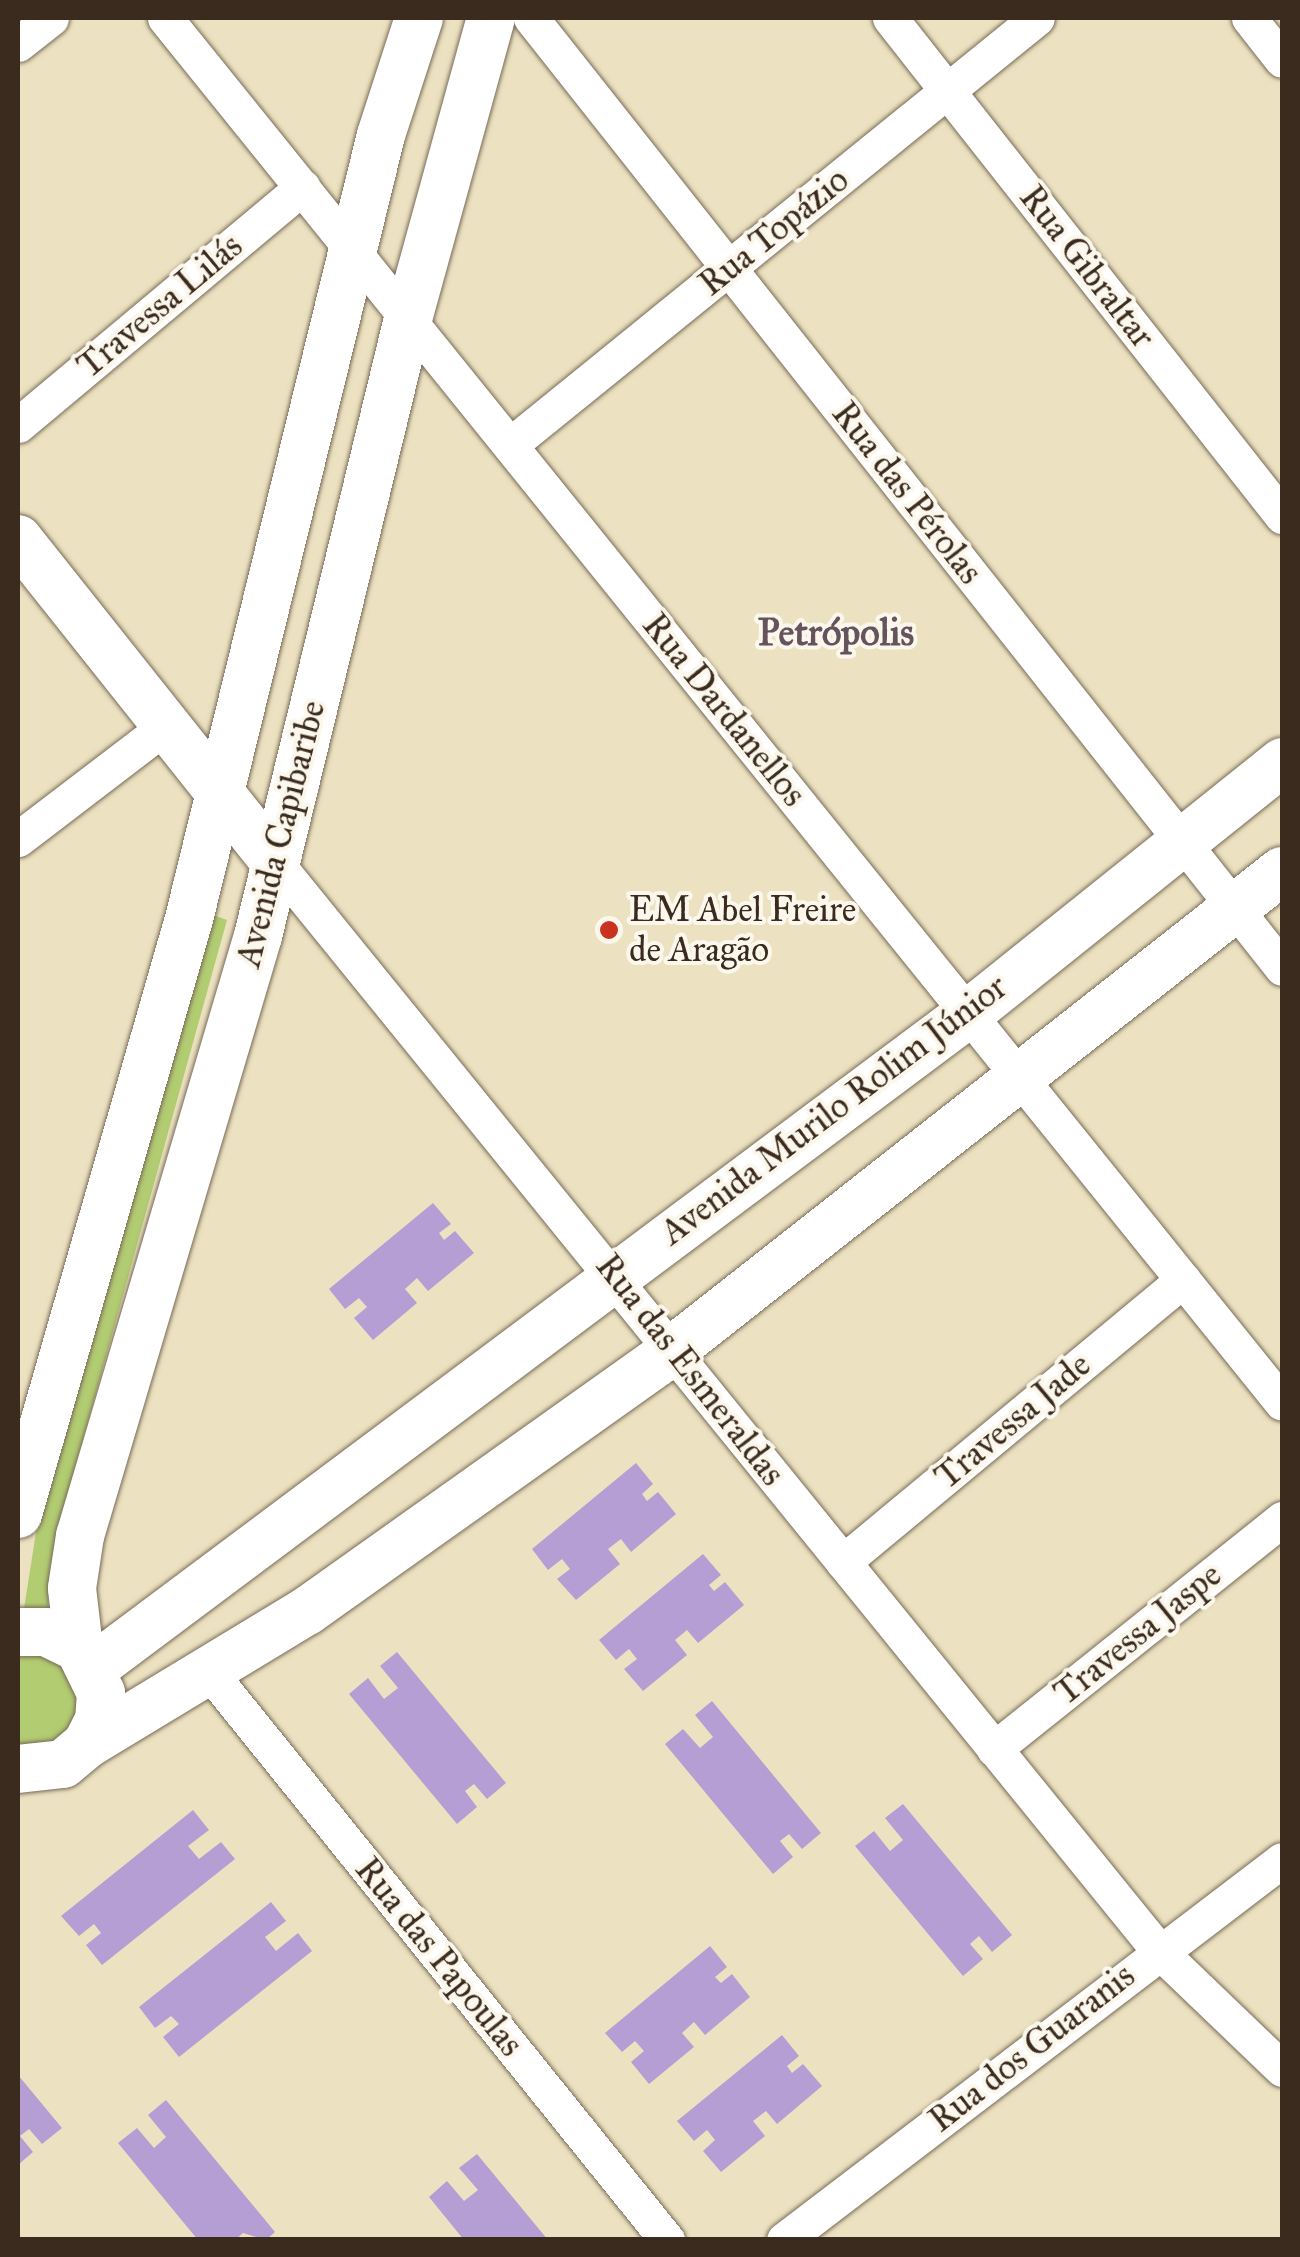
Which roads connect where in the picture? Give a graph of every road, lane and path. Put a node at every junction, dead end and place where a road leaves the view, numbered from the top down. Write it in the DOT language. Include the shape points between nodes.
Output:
graph roads {
  1 [pos="51,18"];
  2 [pos="165,18"];
  3 [pos="419,18"];
  4 [pos="490,18"];
  5 [pos="531,18"];
  6 [pos="890,18"];
  7 [pos="1037,18"];
  8 [pos="1249,18"];
  9 [pos="18,44"];
  10 [pos="1282,60"];
  11 [pos="948,90"];
  12 [pos="303,187"];
  13 [pos="352,250"];
  14 [pos="729,268"];
  15 [pos="408,319"];
  16 [pos="18,425"];
  17 [pos="510,446"];
  18 [pos="1282,516"];
  19 [pos="18,539"];
  20 [pos="166,726"];
  21 [pos="1282,762"];
  22 [pos="220,791"];
  23 [pos="18,839"];
  24 [pos="1183,842"];
  25 [pos="276,863"];
  26 [pos="1282,870"];
  27 [pos="1235,908"];
  28 [pos="1282,968"];
  29 [pos="968,1014"];
  30 [pos="1021,1080"];
  31 [pos="614,1273"];
  32 [pos="1183,1280"];
  33 [pos="672,1348"];
  34 [pos="1282,1404"];
  35 [pos="26,1447"];
  36 [pos="18,1514"];
  37 [pos="1282,1519"];
  38 [pos="254,1553"];
  39 [pos="843,1562"];
  40 [pos="307,1611"];
  41 [pos="18,1632"];
  42 [pos="86,1658"];
  43 [pos="210,1674"];
  44 [pos="994,1748"];
  45 [pos="56,1759"];
  46 [pos="18,1811"];
  47 [pos="1282,1860"];
  48 [pos="1158,1950"];
  49 [pos="1282,2069"];
  50 [pos="668,2240"];
  51 [pos="784,2240"];
  1 -- 9 [label="street"];
  2 -- 12 [label="street, Rua Dardanellos"];
  3 -- 13 [label="main road, Avenida Capibaribe"];
  4 -- 15 [label="main road, Avenida Capibaribe"];
  5 -- 14 [label="street, Rua das Pérolas"];
  6 -- 11 [label="street, Rua Gibraltar"];
  7 -- 11 [label="street, Rua Topázio"];
  8 -- 10 [label="street"];
  11 -- 14 [label="street, Rua Topázio"];
  11 -- 18 [label="street, Rua Gibraltar"];
  12 -- 13 [label="street, Rua Dardanellos"];
  12 -- 16 [label="street, Travessa Lilás"];
  13 -- 15 [label="street, Rua Dardanellos"];
  13 -- 22 [label="main road, Avenida Capibaribe"];
  14 -- 17 [label="street, Rua Topázio"];
  14 -- 24 [label="street, Rua das Pérolas"];
  15 -- 17 [label="street, Rua Dardanellos"];
  15 -- 25 [label="main road, Avenida Capibaribe"];
  17 -- 29 [label="street, Rua Dardanellos"];
  19 -- 20 [label="main road, Rua das Esmeraldas"];
  20 -- 22 [label="main road, Rua das Esmeraldas"];
  20 -- 23 [label="street"];
  21 -- 24 [label="main road, Avenida Murilo Rolim Júnior"];
  22 -- 25 [label="main road, Rua das Esmeraldas"];
  22 -- 35 [label="main road, Avenida Capibaribe"];
  24 -- 27 [label="street, Rua das Pérolas"];
  24 -- 29 [label="main road, Avenida Murilo Rolim Júnior"];
  25 -- 31 [label="street, Rua das Esmeraldas"];
  25 -- 42 [label="main road, Avenida Capibaribe" via="80,1536 72,1588"];
  26 -- 27 [label="main road"];
  27 -- 28 [label="street, Rua das Pérolas"];
  27 -- 30 [label="main road"];
  29 -- 30 [label="street, Rua Dardanellos"];
  29 -- 31 [label="main road, Avenida Murilo Rolim Júnior"];
  30 -- 32 [label="street, Rua Dardanellos"];
  30 -- 33 [label="main road"];
  31 -- 33 [label="street, Rua das Esmeraldas"];
  31 -- 38 [label="main road, Avenida Murilo Rolim Júnior"];
  32 -- 34 [label="street, Rua Dardanellos"];
  32 -- 39 [label="street, Travessa Jade"];
  33 -- 39 [label="street, Rua das Esmeraldas"];
  33 -- 40 [label="main road"];
  35 -- 36 [label="main road, Avenida Capibaribe"];
  37 -- 44 [label="street, Travessa Jaspe"];
  38 -- 40 [label="main road"];
  38 -- 42 [label="main road, Avenida Murilo Rolim Júnior"];
  39 -- 44 [label="street, Rua das Esmeraldas"];
  40 -- 43 [label="main road"];
  41 -- 42 [label="main road" via="46,1632"];
  42 -- 45 [label="main road, Avenida Capibaribe" via="101,1694"];
  43 -- 45 [label="main road"];
  43 -- 50 [label="street, Rua das Papoulas"];
  44 -- 48 [label="street, Rua das Esmeraldas"];
  45 -- 46 [label="main road"];
  47 -- 48 [label="street, Rua dos Guaranis"];
  48 -- 49 [label="street, Rua das Esmeraldas"];
  48 -- 51 [label="street, Rua dos Guaranis"];
}
